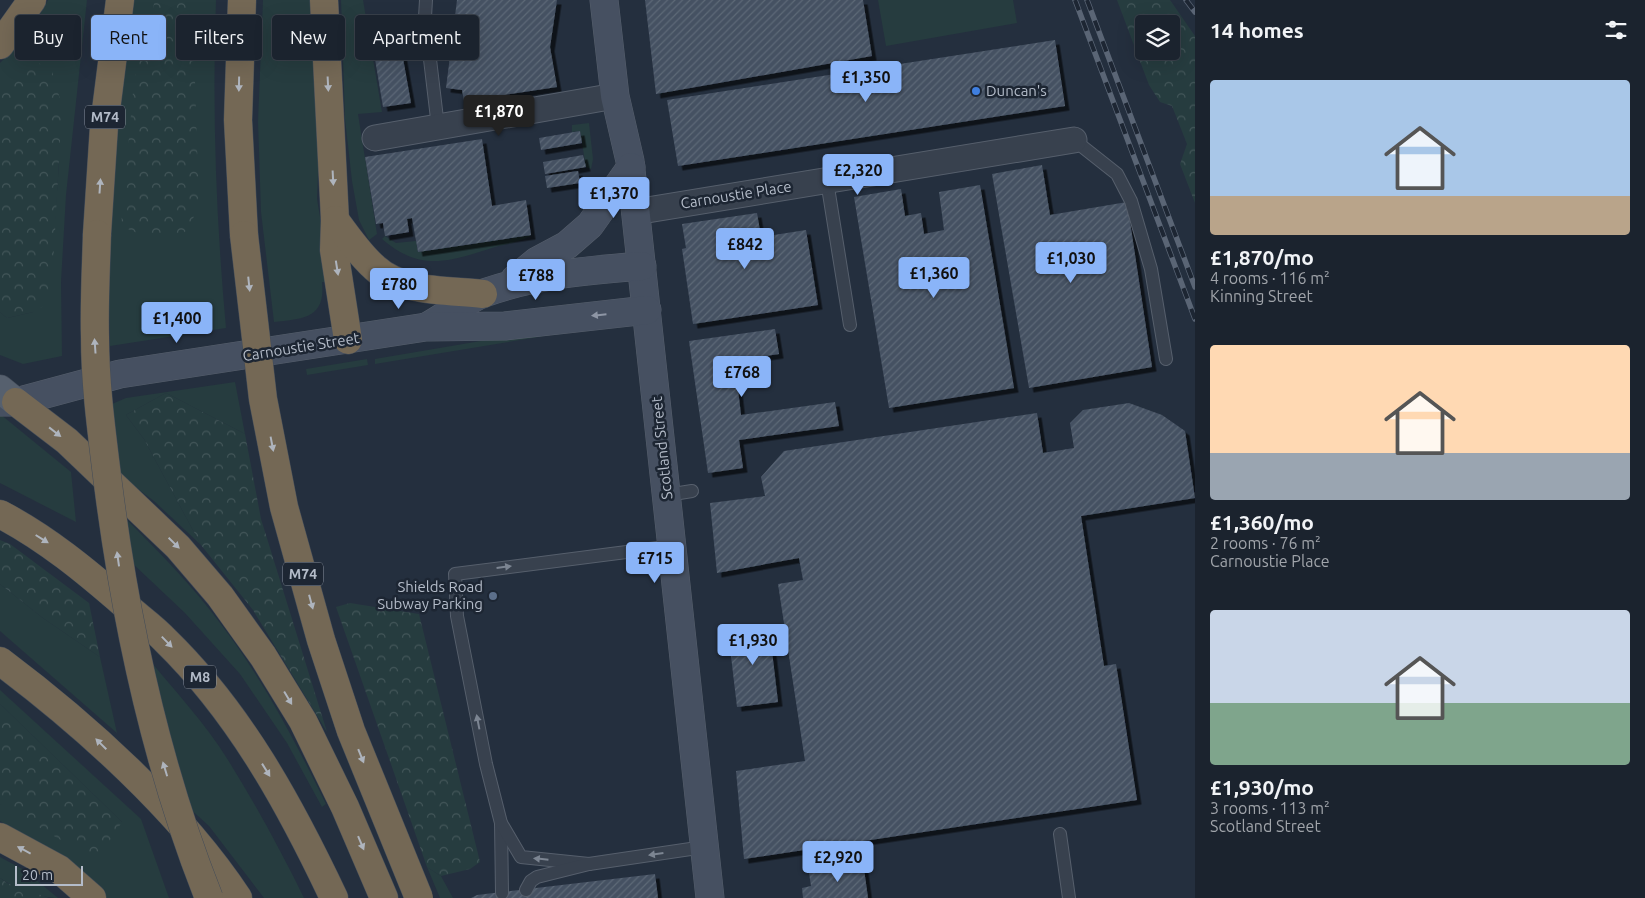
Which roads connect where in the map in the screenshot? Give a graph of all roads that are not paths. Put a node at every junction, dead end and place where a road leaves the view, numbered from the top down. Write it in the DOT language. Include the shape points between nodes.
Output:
graph roads {
  1 [pos="32,0"];
  2 [pos="120,0"];
  3 [pos="242,0"];
  4 [pos="324,0"];
  5 [pos="426,0"];
  6 [pos="604,0"];
  7 [pos="0,44"];
  8 [pos="615,96"];
  9 [pos="438,127"];
  10 [pos="375,138"];
  11 [pos="1074,140"];
  12 [pos="631,167"];
  13 [pos="827,180"];
  14 [pos="635,212"];
  15 [pos="336,220"];
  16 [pos="642,266"];
  17 [pos="493,291"];
  18 [pos="647,310"];
  19 [pos="850,325"];
  20 [pos="426,327"];
  21 [pos="348,340"];
  22 [pos="1166,359"];
  23 [pos="5,398"];
  24 [pos="0,514"];
  25 [pos="673,546"];
  26 [pos="0,661"];
  27 [pos="500,823"];
  28 [pos="1060,834"];
  29 [pos="0,837"];
  30 [pos="704,847"];
  31 [pos="589,864"];
  32 [pos="526,890"];
  33 [pos="502,893"];
  34 [pos="92,898"];
  35 [pos="208,898"];
  36 [pos="238,898"];
  37 [pos="334,898"];
  38 [pos="384,898"];
  39 [pos="419,898"];
  40 [pos="710,898"];
  41 [pos="1069,898"];
  1 -- 7 [label="highway"];
  35 -- 2 [label="highway, M74, one-way, bridge" via="158,745 122,587 102,436 95,338 97,234 104,126"];
  3 -- 39 [label="highway, M74, one-way, bridge" via="238,120 244,235 264,399 284,507 351,732"];
  4 -- 15 [label="highway, one-way"];
  5 -- 9 [label="lane" via="425,17"];
  6 -- 8 [label="street, Scotland Street"];
  8 -- 9 [label="street"];
  8 -- 12 [label="street, Scotland Street"];
  9 -- 10 [label="street"];
  11 -- 13 [label="street, Carnoustie Place"];
  11 -- 22 [label="lane" via="1117,174 1131,201 1151,270"];
  12 -- 14 [label="street, Scotland Street"];
  12 -- 17 [label="street, Carnoustie Street" via="590,225 567,245"];
  13 -- 14 [label="street, Carnoustie Place"];
  13 -- 19 [label="lane"];
  14 -- 16 [label="street, Scotland Street"];
  15 -- 17 [label="highway" via="376,270 398,282 421,287"];
  15 -- 21 [label="highway, one-way" via="334,250"];
  16 -- 17 [label="street, Carnoustie Street" via="553,275"];
  16 -- 18 [label="street, Scotland Street"];
  17 -- 20 [label="street, Carnoustie Street"];
  18 -- 20 [label="street, Carnoustie Street, one-way" via="505,326"];
  18 -- 25 [label="street, Scotland Street" via="679,493"];
  20 -- 21 [label="street, Carnoustie Street"];
  21 -- 23 [label="street, Carnoustie Street" via="120,374"];
  23 -- 38 [label="highway, one-way" via="67,441 178,547 220,596 263,656 307,730"];
  24 -- 37 [label="highway, M8, one-way" via="85,569 165,639 203,680 289,806"];
  27 -- 25 [label="lane, one-way" via="457,616 455,574"];
  25 -- 30 [label="street, Scotland Street"];
  36 -- 26 [label="highway, one-way" via="160,803 92,735"];
  31 -- 27 [label="lane, one-way" via="521,857"];
  27 -- 33 [label="lane"];
  28 -- 41 [label="lane"];
  34 -- 29 [label="highway, one-way" via="59,869"];
  30 -- 31 [label="lane, one-way"];
  30 -- 40 [label="street, Scotland Street"];
  31 -- 32 [label="lane" via="537,877"];
}
